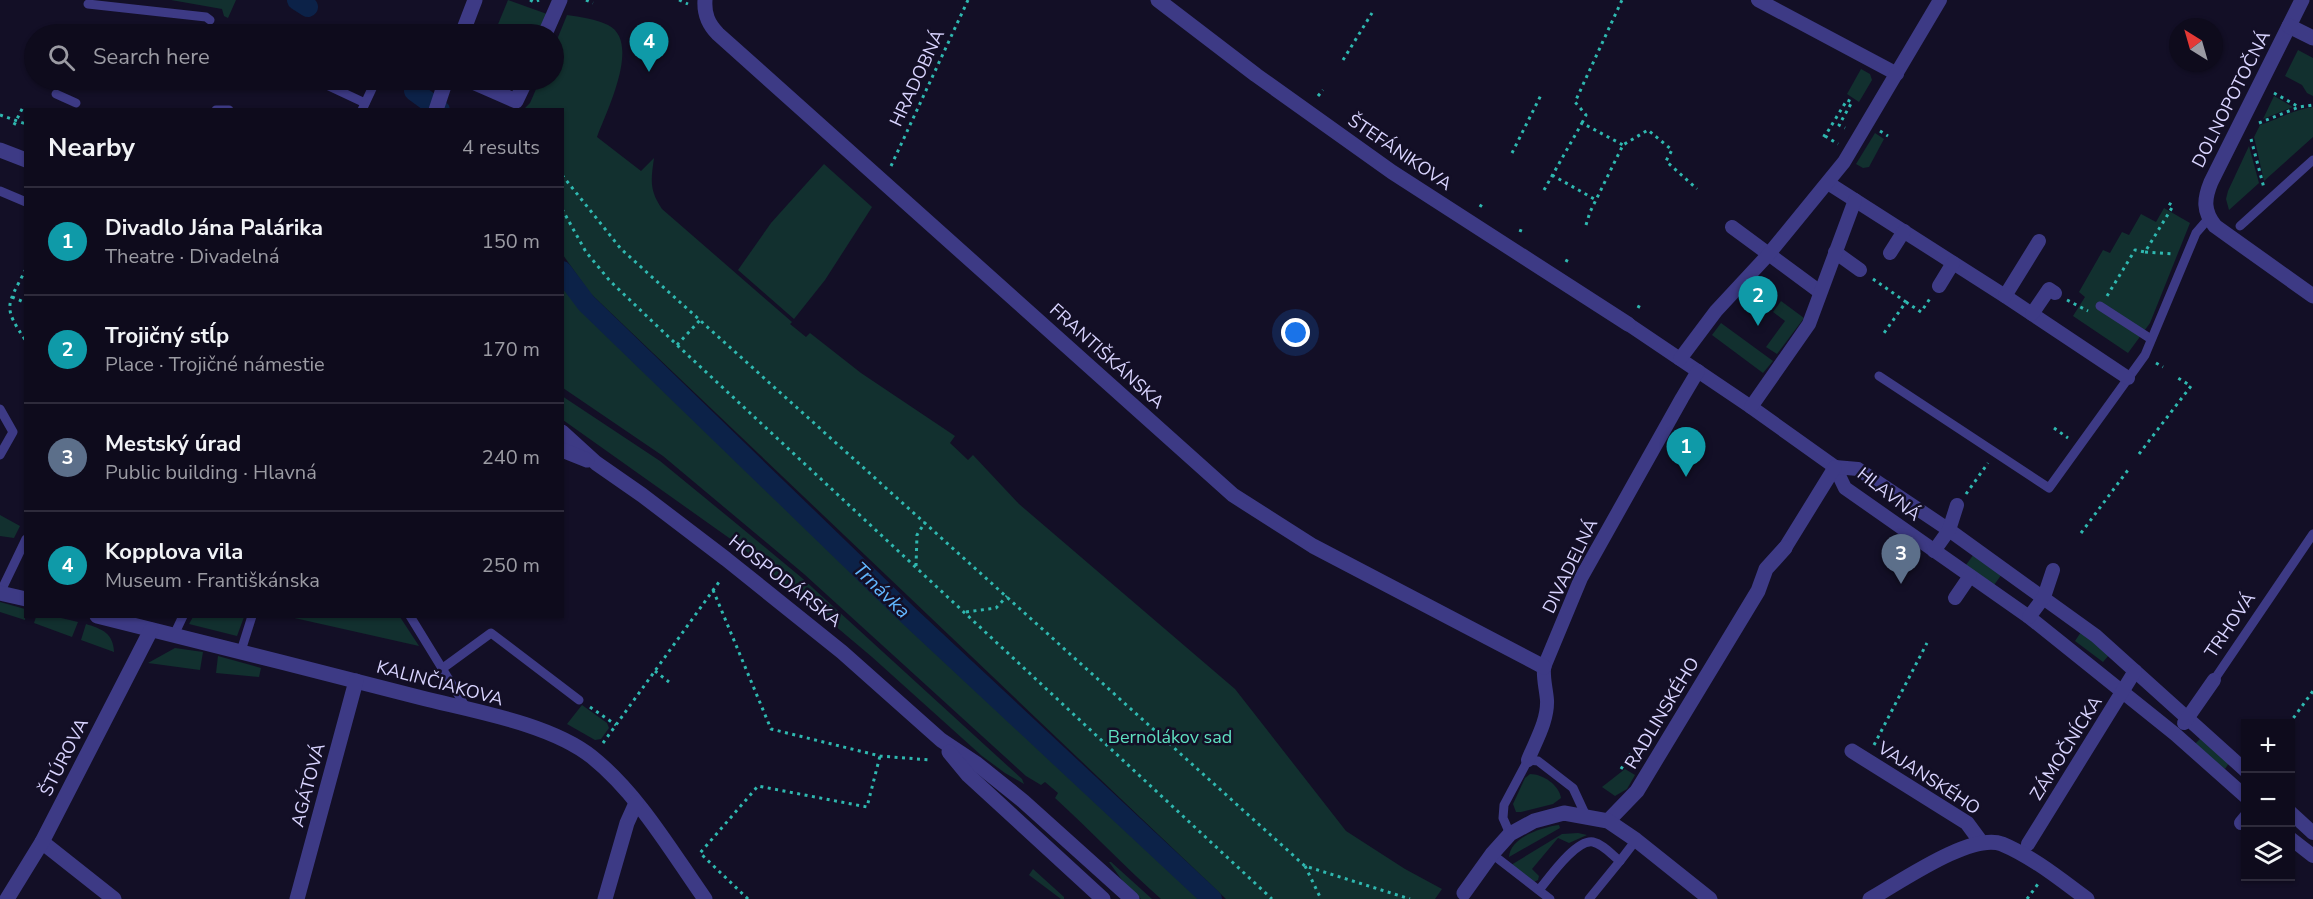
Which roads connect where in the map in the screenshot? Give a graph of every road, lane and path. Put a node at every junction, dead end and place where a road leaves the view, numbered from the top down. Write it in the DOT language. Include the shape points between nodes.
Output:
graph roads {
  1 [pos="475,0"];
  2 [pos="530,0"];
  3 [pos="539,0"];
  4 [pos="560,0"];
  5 [pos="586,0"];
  6 [pos="679,0"];
  7 [pos="968,0"];
  8 [pos="1158,0"];
  9 [pos="1622,0"];
  10 [pos="1758,0"];
  11 [pos="1940,0"];
  12 [pos="2302,0"];
  13 [pos="593,3"];
  14 [pos="698,3"];
  15 [pos="88,4"];
  16 [pos="1372,14"];
  17 [pos="210,20"];
  18 [pos="466,24"];
  19 [pos="549,24"];
  20 [pos="2289,26"];
  21 [pos="2313,38"];
  22 [pos="1343,60"];
  23 [pos="1897,74"];
  24 [pos="334,90"];
  25 [pos="371,90"];
  26 [pos="443,90"];
  27 [pos="491,90"];
  28 [pos="521,90"];
  29 [pos="1323,90"];
  30 [pos="2272,92"];
  31 [pos="56,94"];
  32 [pos="1541,95"];
  33 [pos="1318,96"];
  34 [pos="76,103"];
  35 [pos="24,105"];
  36 [pos="2313,105"];
  37 [pos="364,106"];
  38 [pos="2299,106"];
  39 [pos="437,108"];
  40 [pos="0,115"];
  41 [pos="15,123"];
  42 [pos="1582,123"];
  43 [pos="24,124"];
  44 [pos="2257,124"];
  45 [pos="1846,129"];
  46 [pos="2250,137"];
  47 [pos="1838,144"];
  48 [pos="1623,145"];
  49 [pos="0,150"];
  50 [pos="1512,153"];
  51 [pos="24,159"];
  52 [pos="2313,160"];
  53 [pos="890,167"];
  54 [pos="1552,175"];
  55 [pos="564,178"];
  56 [pos="1828,183"];
  57 [pos="1696,189"];
  58 [pos="1544,190"];
  59 [pos="0,191"];
  60 [pos="1596,200"];
  61 [pos="1855,200"];
  62 [pos="24,201"];
  63 [pos="2267,201"];
  64 [pos="1483,202"];
  65 [pos="2167,202"];
  66 [pos="1480,207"];
  67 [pos="564,213"];
  68 [pos="2209,218"];
  69 [pos="1586,225"];
  70 [pos="2240,226"];
  71 [pos="1522,227"];
  72 [pos="1732,227"];
  73 [pos="1520,232"];
  74 [pos="1906,233"];
  75 [pos="2039,241"];
  76 [pos="1835,252"];
  77 [pos="2145,252"];
  78 [pos="1890,253"];
  79 [pos="2179,254"];
  80 [pos="1768,255"];
  81 [pos="1569,256"];
  82 [pos="1566,262"];
  83 [pos="1953,263"];
  84 [pos="1860,270"];
  85 [pos="24,273"];
  86 [pos="1873,279"];
  87 [pos="1936,290"];
  88 [pos="1820,292"];
  89 [pos="2055,293"];
  90 [pos="2005,296"];
  91 [pos="2313,296"];
  92 [pos="12,297"];
  93 [pos="24,302"];
  94 [pos="1641,302"];
  95 [pos="1906,302"];
  96 [pos="2100,306"];
  97 [pos="1638,308"];
  98 [pos="2032,314"];
  99 [pos="700,321"];
  100 [pos="1628,324"];
  101 [pos="1884,333"];
  102 [pos="24,339"];
  103 [pos="2151,339"];
  104 [pos="677,345"];
  105 [pos="1680,359"];
  106 [pos="1698,371"];
  107 [pos="1879,376"];
  108 [pos="2128,378"];
  109 [pos="2178,378"];
  110 [pos="1751,406"];
  111 [pos="0,409"];
  112 [pos="2054,428"];
  113 [pos="564,434"];
  114 [pos="2064,435"];
  115 [pos="564,451"];
  116 [pos="0,454"];
  117 [pos="2139,454"];
  118 [pos="1990,460"];
  119 [pos="596,463"];
  120 [pos="1835,467"];
  121 [pos="2128,470"];
  122 [pos="1958,505"];
  123 [pos="925,522"];
  124 [pos="1949,530"];
  125 [pos="2081,532"];
  126 [pos="2313,534"];
  127 [pos="23,542"];
  128 [pos="1785,548"];
  129 [pos="1934,551"];
  130 [pos="916,567"];
  131 [pos="2053,570"];
  132 [pos="1970,576"];
  133 [pos="719,582"];
  134 [pos="713,590"];
  135 [pos="0,593"];
  136 [pos="1006,596"];
  137 [pos="2044,597"];
  138 [pos="1955,598"];
  139 [pos="24,599"];
  140 [pos="966,612"];
  141 [pos="2029,617"];
  142 [pos="105,618"];
  143 [pos="182,618"];
  144 [pos="251,618"];
  145 [pos="411,618"];
  146 [pos="151,630"];
  147 [pos="174,635"];
  148 [pos="1927,643"];
  149 [pos="241,651"];
  150 [pos="1544,667"];
  151 [pos="443,668"];
  152 [pos="655,671"];
  153 [pos="2135,671"];
  154 [pos="2214,680"];
  155 [pos="357,681"];
  156 [pos="669,682"];
  157 [pos="2123,691"];
  158 [pos="2313,691"];
  159 [pos="579,700"];
  160 [pos="467,710"];
  161 [pos="2188,718"];
  162 [pos="2292,719"];
  163 [pos="616,725"];
  164 [pos="2175,734"];
  165 [pos="941,741"];
  166 [pos="601,746"];
  167 [pos="1852,751"];
  168 [pos="1634,754"];
  169 [pos="880,756"];
  170 [pos="930,760"];
  171 [pos="1528,760"];
  172 [pos="1866,760"];
  173 [pos="2241,766"];
  174 [pos="1621,769"];
  175 [pos="2241,787"];
  176 [pos="636,803"];
  177 [pos="1586,816"];
  178 [pos="2295,817"];
  179 [pos="1608,821"];
  180 [pos="2313,833"];
  181 [pos="1509,834"];
  182 [pos="1636,840"];
  183 [pos="42,842"];
  184 [pos="1981,842"];
  185 [pos="2295,842"];
  186 [pos="2028,844"];
  187 [pos="1492,854"];
  188 [pos="2313,856"];
  189 [pos="1620,861"];
  190 [pos="1305,866"];
  191 [pos="2041,880"];
  192 [pos="1539,890"];
  193 [pos="1462,896"];
  194 [pos="1100,898"];
  195 [pos="7,899"];
  196 [pos="114,899"];
  197 [pos="297,899"];
  198 [pos="606,899"];
  199 [pos="705,899"];
  200 [pos="748,899"];
  201 [pos="1132,899"];
  202 [pos="1272,899"];
  203 [pos="1321,899"];
  204 [pos="1410,899"];
  205 [pos="1550,899"];
  206 [pos="1589,899"];
  207 [pos="1710,899"];
  208 [pos="1870,899"];
  209 [pos="2027,899"];
  210 [pos="2087,899"];
  1 -- 18 [label="street"];
  2 -- 3 [label="path"];
  4 -- 19 [label="street"];
  5 -- 13 [label="path"];
  6 -- 14 [label="path"];
  7 -- 53 [label="path, HRADOBNÁ"];
  8 -- 100 [label="street, ŠTEFÁNIKOVA" via="1392,172"];
  9 -- 42 [label="path" via="1575,102 1586,115"];
  10 -- 23 [label="street"];
  11 -- 23 [label="street"];
  12 -- 20 [label="street, DOLNOPOTOČNÁ"];
  14 -- 150 [label="street, FRANTIŠKÁNSKA" via="718,34 1233,495 1313,546"];
  15 -- 17 [label="lane"];
  16 -- 22 [label="path"];
  20 -- 21 [label="street"];
  20 -- 68 [label="street, DOLNOPOTOČNÁ" via="2205,195"];
  23 -- 56 [label="street"];
  24 -- 37 [label="lane"];
  25 -- 37 [label="lane"];
  26 -- 39 [label="street"];
  27 -- 28 [label="street" via="516,101"];
  29 -- 33 [label="path"];
  30 -- 38 [label="path"];
  31 -- 34 [label="lane"];
  32 -- 50 [label="path"];
  35 -- 41 [label="path"];
  36 -- 38 [label="path"];
  38 -- 44 [label="path"];
  40 -- 41 [label="path"];
  41 -- 43 [label="path"];
  42 -- 48 [label="path"];
  42 -- 54 [label="path"];
  45 -- 47 [label="path" via="1839,125 1852,102 1847,100 1824,136"];
  46 -- 63 [label="path"];
  48 -- 57 [label="path" via="1648,130 1672,150 1666,161"];
  48 -- 60 [label="path"];
  49 -- 51 [label="street"];
  52 -- 63 [label="lane"];
  54 -- 58 [label="path"];
  54 -- 60 [label="path"];
  55 -- 99 [label="path" via="621,249"];
  56 -- 61 [label="street"];
  56 -- 80 [label="street"];
  59 -- 62 [label="lane"];
  60 -- 69 [label="path"];
  61 -- 74 [label="street"];
  61 -- 76 [label="street"];
  63 -- 70 [label="lane"];
  64 -- 66 [label="path"];
  65 -- 77 [label="path" via="2173,206"];
  67 -- 104 [label="path" via="586,252"];
  68 -- 91 [label="street"];
  68 -- 103 [label="lane" via="2196,233"];
  71 -- 73 [label="path"];
  72 -- 80 [label="street"];
  74 -- 78 [label="street"];
  74 -- 83 [label="street"];
  75 -- 90 [label="street"];
  76 -- 84 [label="street"];
  76 -- 88 [label="street"];
  77 -- 79 [label="path"];
  77 -- 96 [label="path" via="2135,250"];
  80 -- 88 [label="street"];
  80 -- 105 [label="street" via="1716,311"];
  81 -- 82 [label="path"];
  83 -- 87 [label="street"];
  83 -- 90 [label="street"];
  85 -- 92 [label="path"];
  86 -- 95 [label="path"];
  87 -- 95 [label="path" via="1921,312"];
  88 -- 110 [label="street" via="1809,324"];
  89 -- 96 [label="path" via="2094,315"];
  89 -- 98 [label="street" via="2049,290"];
  90 -- 98 [label="street"];
  92 -- 93 [label="path"];
  92 -- 102 [label="path" via="10,317"];
  94 -- 97 [label="path"];
  95 -- 101 [label="path"];
  96 -- 103 [label="lane"];
  98 -- 108 [label="street"];
  99 -- 104 [label="path"];
  99 -- 123 [label="path"];
  100 -- 105 [label="street"];
  103 -- 108 [label="lane"];
  104 -- 130 [label="path"];
  105 -- 106 [label="street"];
  106 -- 110 [label="street"];
  106 -- 150 [label="street, DIVADELNÁ" via="1581,578"];
  107 -- 108 [label="lane" via="2049,488"];
  109 -- 117 [label="path" via="2191,387"];
  110 -- 120 [label="street"];
  111 -- 116 [label="lane" via="12,432"];
  112 -- 114 [label="path"];
  113 -- 119 [label="street, HOSPODÁRSKA"];
  115 -- 119 [label="street, HOSPODÁRSKA"];
  118 -- 122 [label="path"];
  119 -- 165 [label="street, HOSPODÁRSKA" via="842,652"];
  120 -- 124 [label="street, HLAVNÁ" via="1858,469"];
  120 -- 128 [label="street, RADLINSKÉHO"];
  120 -- 129 [label="street, HLAVNÁ" via="1845,488"];
  121 -- 125 [label="path"];
  122 -- 124 [label="street"];
  123 -- 130 [label="path" via="917,535"];
  123 -- 136 [label="path"];
  124 -- 129 [label="street"];
  124 -- 137 [label="street, HLAVNÁ"];
  126 -- 154 [label="lane, TRHOVÁ"];
  127 -- 135 [label="lane"];
  128 -- 179 [label="street, RADLINSKÉHO" via="1766,569 1758,591 1637,791"];
  129 -- 132 [label="street, HLAVNÁ"];
  130 -- 140 [label="path"];
  131 -- 137 [label="street"];
  132 -- 138 [label="street"];
  132 -- 141 [label="street, HLAVNÁ"];
  133 -- 134 [label="path"];
  134 -- 152 [label="path"];
  134 -- 169 [label="path" via="771,729"];
  135 -- 139 [label="street"];
  136 -- 140 [label="path" via="996,608"];
  136 -- 190 [label="path"];
  137 -- 141 [label="street"];
  137 -- 153 [label="street, HLAVNÁ"];
  140 -- 202 [label="path"];
  141 -- 157 [label="street, HLAVNÁ"];
  142 -- 146 [label="street, KALINČIAKOVA"];
  143 -- 147 [label="lane"];
  144 -- 149 [label="lane"];
  145 -- 151 [label="lane"];
  146 -- 147 [label="street, KALINČIAKOVA"];
  146 -- 183 [label="street, ŠTÚROVA"];
  147 -- 149 [label="street, KALINČIAKOVA"];
  148 -- 172 [label="path"];
  149 -- 155 [label="street, KALINČIAKOVA"];
  150 -- 171 [label="street, DIVADELNÁ" via="1547,702"];
  151 -- 159 [label="lane" via="491,633"];
  151 -- 160 [label="lane"];
  152 -- 156 [label="path"];
  152 -- 163 [label="path"];
  153 -- 157 [label="street, ZÁMOČNÍCKA"];
  153 -- 161 [label="street, HLAVNÁ"];
  154 -- 161 [label="street, TRHOVÁ"];
  155 -- 160 [label="street, KALINČIAKOVA"];
  155 -- 197 [label="street, AGÁTOVÁ"];
  157 -- 164 [label="street, HLAVNÁ"];
  157 -- 186 [label="street, ZÁMOČNÍCKA"];
  158 -- 162 [label="path"];
  159 -- 163 [label="path"];
  160 -- 176 [label="street, KALINČIAKOVA" via="568,742 591,757"];
  161 -- 164 [label="street, TRHOVÁ"];
  161 -- 173 [label="street, HLAVNÁ"];
  163 -- 166 [label="path"];
  164 -- 175 [label="street, HLAVNÁ"];
  165 -- 194 [label="street, HOSPODÁRSKA" via="968,776"];
  165 -- 201 [label="street, HOSPODÁRSKA" via="1023,801"];
  167 -- 172 [label="street, VAJANSKÉHO"];
  168 -- 174 [label="path"];
  169 -- 170 [label="path"];
  169 -- 200 [label="path" via="867,807 758,786 700,852"];
  171 -- 177 [label="lane" via="1538,761 1573,788"];
  171 -- 181 [label="lane" via="1504,805 1503,819"];
  172 -- 184 [label="street, VAJANSKÉHO" via="1967,823"];
  176 -- 198 [label="street"];
  176 -- 199 [label="street, KALINČIAKOVA"];
  177 -- 179 [label="street"];
  177 -- 181 [label="street" via="1552,814"];
  178 -- 180 [label="street"];
  179 -- 182 [label="street"];
  181 -- 187 [label="street"];
  182 -- 189 [label="lane"];
  182 -- 207 [label="street"];
  183 -- 195 [label="street, ŠTÚROVA"];
  183 -- 196 [label="street"];
  184 -- 208 [label="street, VAJANSKÉHO" via="1959,849"];
  184 -- 210 [label="street, VAJANSKÉHO" via="2001,844"];
  185 -- 188 [label="street"];
  187 -- 192 [label="lane"];
  187 -- 193 [label="street"];
  189 -- 192 [label="lane" via="1600,845 1583,843 1574,848"];
  189 -- 206 [label="lane"];
  190 -- 203 [label="path"];
  190 -- 204 [label="path"];
  191 -- 209 [label="path"];
  192 -- 205 [label="lane"];
}
